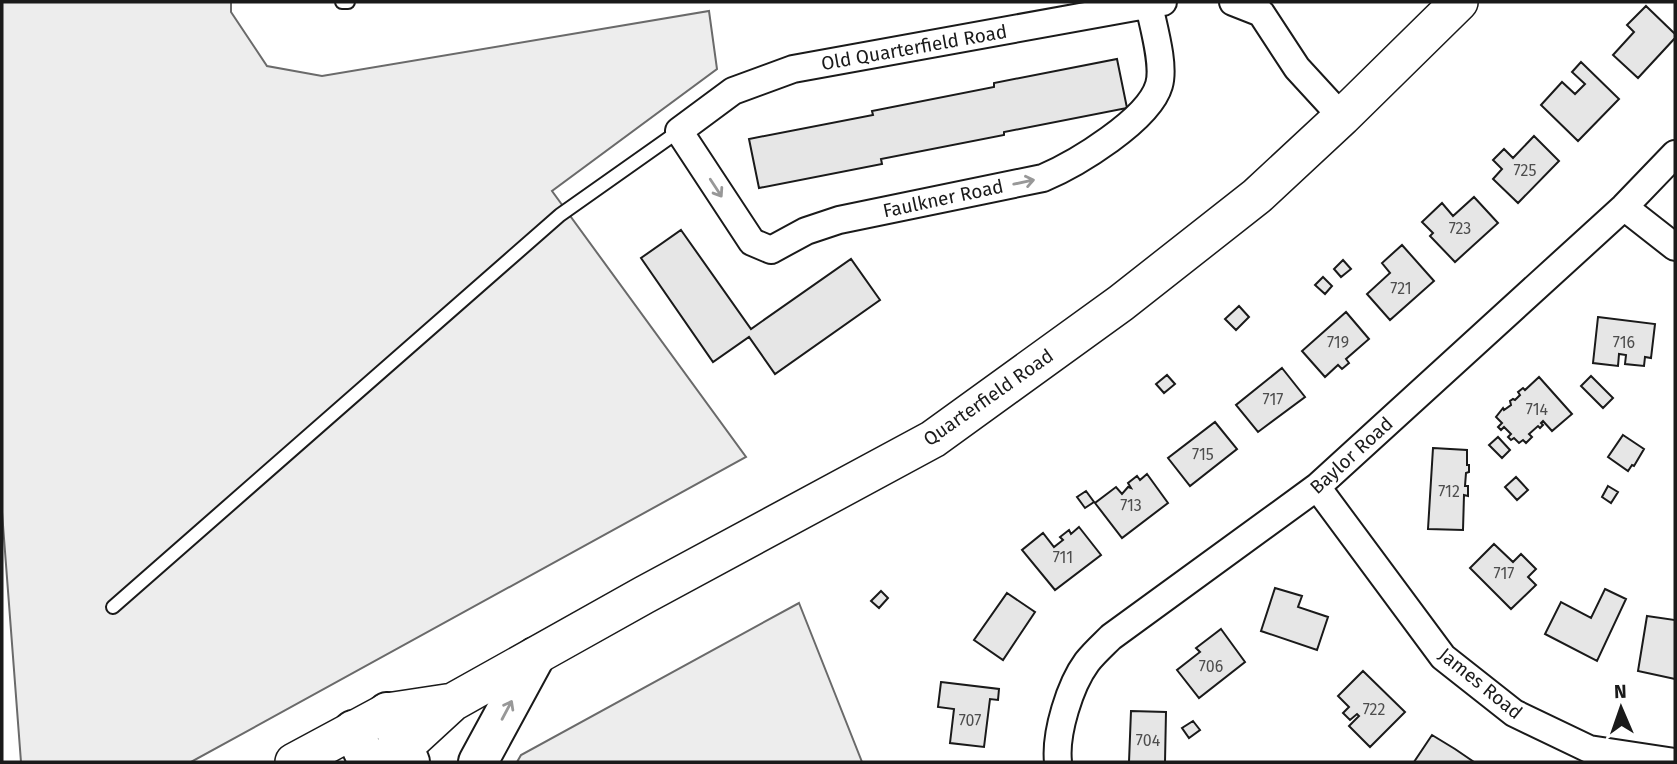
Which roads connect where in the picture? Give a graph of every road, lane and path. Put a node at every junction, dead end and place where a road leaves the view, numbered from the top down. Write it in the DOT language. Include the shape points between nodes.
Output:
graph roads {
  1 [pos="342,2"];
  2 [pos="348,2"];
  3 [pos="1233,2"];
  4 [pos="1459,2"];
  5 [pos="1156,3"];
  6 [pos="1342,117"];
  7 [pos="679,131"];
  8 [pos="1675,154"];
  9 [pos="1624,207"];
  10 [pos="1675,247"];
  11 [pos="1317,487"];
  12 [pos="113,607"];
  13 [pos="535,657"];
  14 [pos="453,702"];
  15 [pos="387,712"];
  16 [pos="360,746"];
  17 [pos="396,758"];
  18 [pos="294,762"];
  19 [pos="478,762"];
  20 [pos="1058,762"];
  21 [pos="1675,762"];
  1 -- 2 [label="lane"];
  3 -- 6 [label="street" via="1261,13 1297,68"];
  4 -- 6 [label="main road, Quarterfield Road"];
  5 -- 7 [label="street, Old Quarterfield Road" via="793,69 733,91"];
  7 -- 5 [label="street, Faulkner Road, one-way" via="751,242 771,250 839,220 1043,178 1068,167 1128,125 1151,100 1160,70"];
  6 -- 13 [label="main road, Quarterfield Road" via="1257,197 1121,303 933,439"];
  7 -- 12 [label="lane" via="560,215"];
  8 -- 9 [label="street, Baylor Road"];
  9 -- 10 [label="street"];
  9 -- 11 [label="street, Baylor Road"];
  11 -- 20 [label="street, Baylor Road" via="1111,637 1087,662 1072,689"];
  11 -- 21 [label="street, James Road" via="1443,657 1514,713 1590,749"];
  13 -- 14 [label="main road, Quarterfield Road"];
  19 -- 13 [label="highway, one-way"];
  14 -- 15 [label="main road, Quarterfield Road"];
  14 -- 17 [label="main road, Quarterfield Road"];
  15 -- 16 [label="main road, Quarterfield Road"];
  15 -- 17 [label="highway"];
  16 -- 18 [label="main road, Quarterfield Road"];
}
